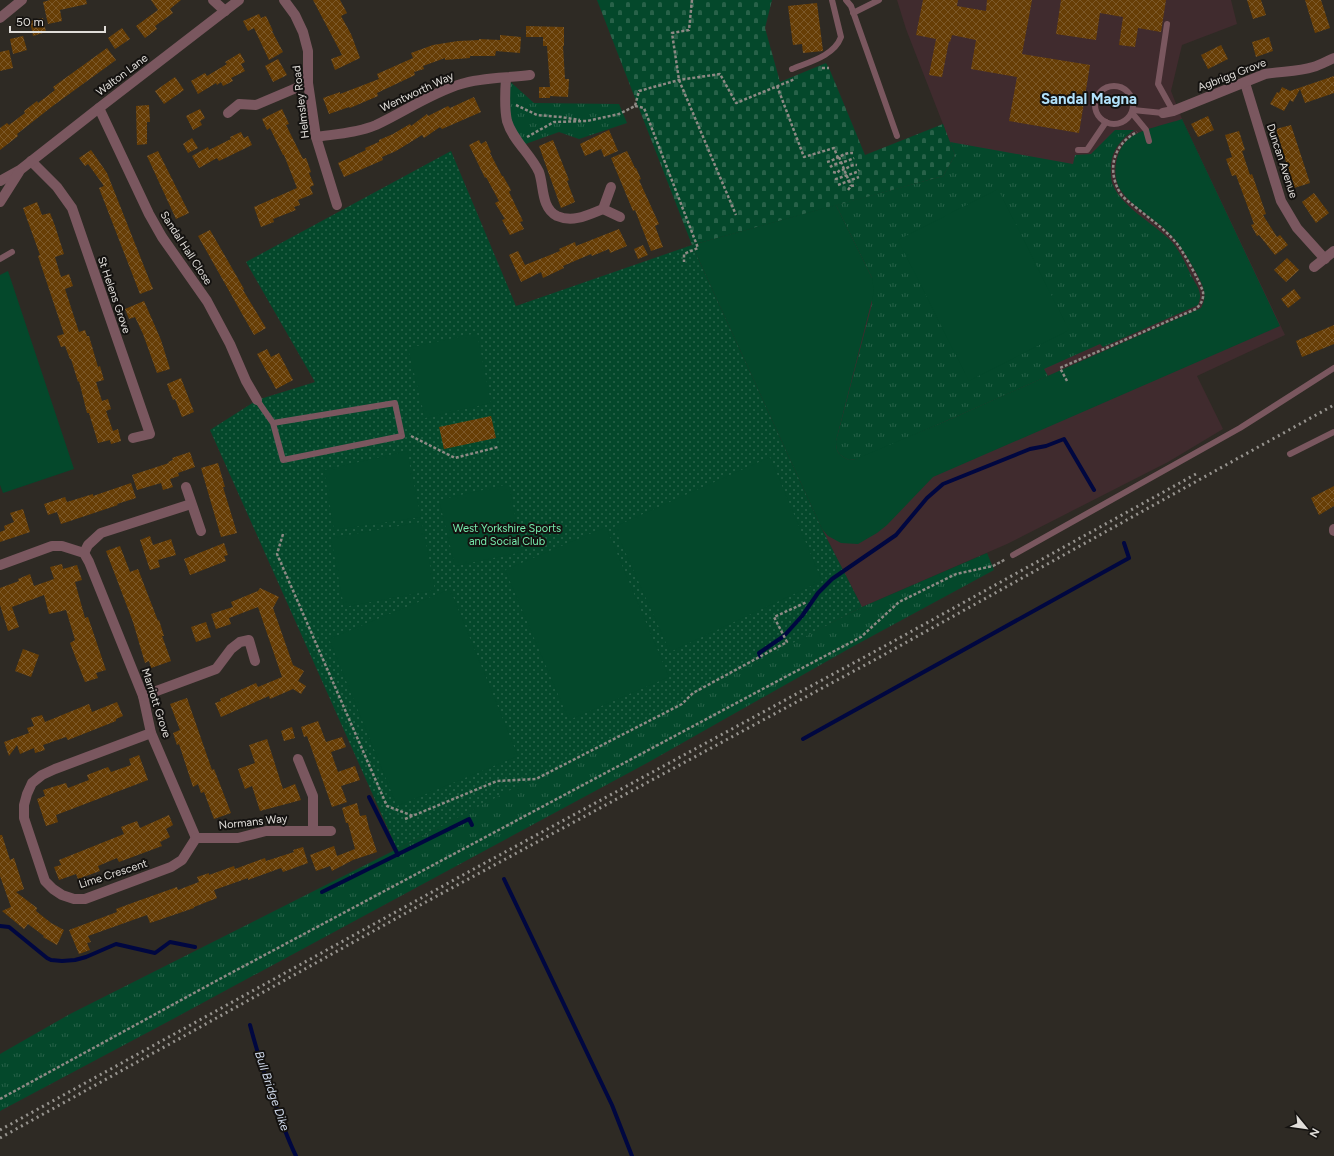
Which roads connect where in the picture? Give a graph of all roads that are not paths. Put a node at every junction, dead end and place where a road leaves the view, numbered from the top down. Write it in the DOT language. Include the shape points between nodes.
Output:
graph roads {
  1 [pos="22,0"];
  2 [pos="213,0"];
  3 [pos="239,0"];
  4 [pos="284,0"];
  5 [pos="832,0"];
  6 [pos="846,0"];
  7 [pos="879,0"];
  8 [pos="225,11"];
  9 [pos="854,13"];
  10 [pos="0,18"];
  11 [pos="1167,24"];
  12 [pos="1334,58"];
  13 [pos="792,69"];
  14 [pos="530,76"];
  15 [pos="506,78"];
  16 [pos="308,83"];
  17 [pos="1245,83"];
  18 [pos="99,108"];
  19 [pos="1173,111"];
  20 [pos="1132,112"];
  21 [pos="228,113"];
  22 [pos="1163,113"];
  23 [pos="1106,122"];
  24 [pos="897,136"];
  25 [pos="316,137"];
  26 [pos="1149,141"];
  27 [pos="1078,150"];
  28 [pos="30,161"];
  29 [pos="20,170"];
  30 [pos="0,181"];
  31 [pos="611,187"];
  32 [pos="0,202"];
  33 [pos="337,204"];
  34 [pos="603,209"];
  35 [pos="620,216"];
  36 [pos="12,252"];
  37 [pos="1334,252"];
  38 [pos="0,259"];
  39 [pos="1325,259"];
  40 [pos="1314,267"];
  41 [pos="1334,368"];
  42 [pos="257,400"];
  43 [pos="273,423"];
  44 [pos="1334,432"];
  45 [pos="134,438"];
  46 [pos="1290,454"];
  47 [pos="186,487"];
  48 [pos="191,504"];
  49 [pos="201,531"];
  50 [pos="84,553"];
  51 [pos="1013,554"];
  52 [pos="0,565"];
  53 [pos="255,661"];
  54 [pos="143,696"];
  55 [pos="151,733"];
  56 [pos="298,759"];
  57 [pos="313,830"];
  58 [pos="331,831"];
  59 [pos="196,838"];
  1 -- 10 [label="street"];
  2 -- 8 [label="street"];
  3 -- 8 [label="street, Walton Lane"];
  4 -- 16 [label="street, Helmsley Road" via="303,32 308,52"];
  5 -- 13 [label="lane" via="841,37 839,42 827,54"];
  6 -- 9 [label="lane"];
  7 -- 9 [label="lane"];
  8 -- 18 [label="street, Walton Lane"];
  9 -- 24 [label="lane"];
  11 -- 19 [label="lane" via="1158,84"];
  12 -- 17 [label="street, Agbrigg Grove" via="1313,67 1265,74"];
  14 -- 15 [label="street, Wentworth Way"];
  15 -- 25 [label="street, Wentworth Way" via="461,84 375,125 352,132"];
  15 -- 34 [label="street" via="505,100 511,133 531,158 539,173 546,204 556,215 569,219 582,218"];
  16 -- 21 [label="street" via="256,105 239,104"];
  16 -- 25 [label="street, Helmsley Road"];
  17 -- 19 [label="street, Agbrigg Grove"];
  17 -- 39 [label="street, Duncan Avenue" via="1281,201 1297,228"];
  18 -- 28 [label="street, Walton Lane"];
  18 -- 42 [label="street, Sandal Hall Close" via="149,214 207,301"];
  19 -- 22 [label="street, Agbrigg Grove"];
  20 -- 22 [label="lane"];
  20 -- 23 [label="lane" via="1124,122"];
  20 -- 23 [label="lane" via="1134,103 1128,91 1109,86 1099,94 1095,107 1100,119"];
  20 -- 26 [label="lane" via="1146,130"];
  23 -- 27 [label="lane" via="1087,150"];
  25 -- 33 [label="street, Helmsley Road"];
  28 -- 29 [label="street, Walton Lane"];
  28 -- 45 [label="street, St Helens Grove" via="57,187 72,208 150,434"];
  29 -- 30 [label="street, Walton Lane"];
  29 -- 32 [label="street, Walton Lane"];
  31 -- 34 [label="street"];
  34 -- 35 [label="street"];
  36 -- 38 [label="lane"];
  37 -- 39 [label="street"];
  39 -- 40 [label="street"];
  41 -- 51 [label="lane" via="1240,428"];
  42 -- 43 [label="lane"];
  43 -- 43 [label="lane" via="395,403 402,436 283,460"];
  44 -- 46 [label="lane"];
  47 -- 48 [label="street"];
  48 -- 49 [label="street"];
  48 -- 50 [label="street" via="101,533"];
  50 -- 52 [label="street" via="62,546 52,546"];
  50 -- 54 [label="street, Marriott Grove"];
  53 -- 54 [label="street" via="249,640 240,642 231,649 216,669"];
  54 -- 55 [label="street, Marriott Grove"];
  55 -- 59 [label="street, Marriott Grove"];
  55 -- 59 [label="street, Lime Crescent" via="54,769 32,783 24,805 24,818 45,881 62,895 85,899 171,867 182,860"];
  56 -- 57 [label="street" via="313,796"];
  57 -- 58 [label="street, Normans Way"];
  57 -- 59 [label="street, Normans Way" via="266,831 238,838"];
}
